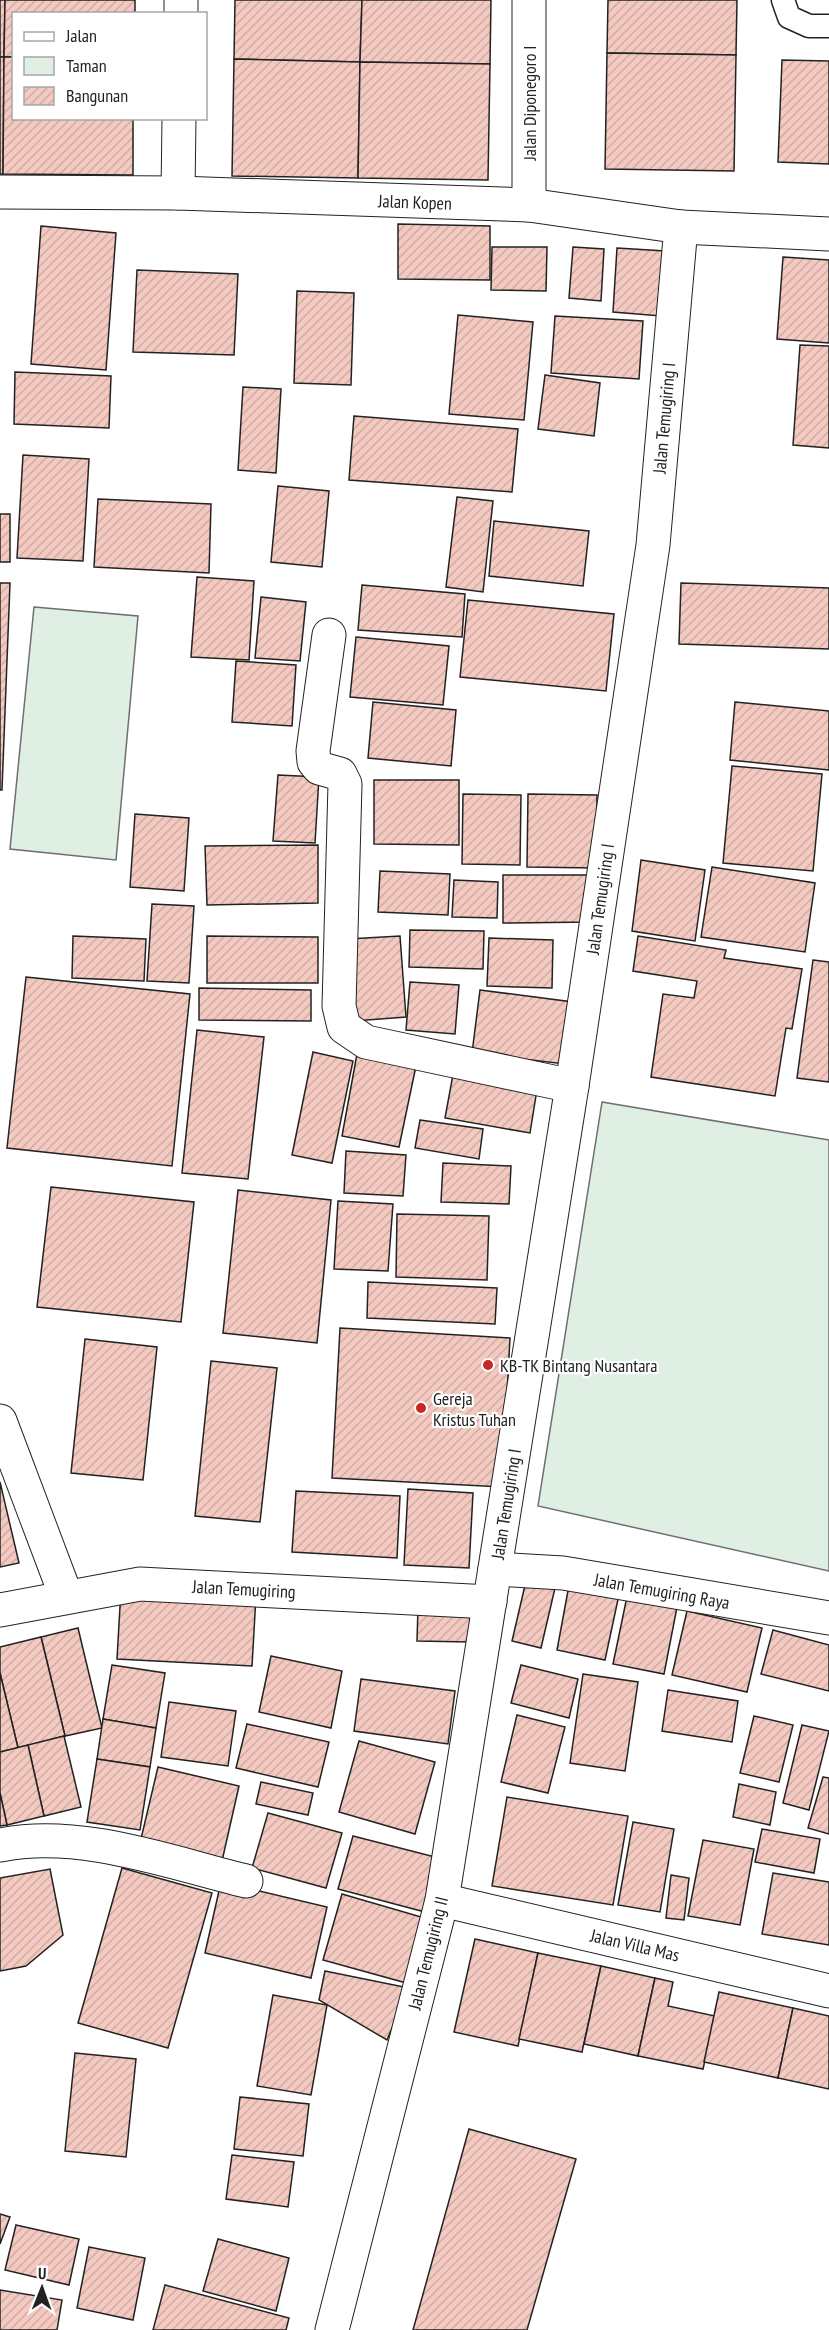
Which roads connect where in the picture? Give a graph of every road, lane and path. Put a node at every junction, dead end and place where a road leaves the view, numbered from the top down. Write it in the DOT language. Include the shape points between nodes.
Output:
graph roads {
  1 [pos="529,0"];
  2 [pos="783,0"];
  3 [pos="829,26"];
  4 [pos="179,120"];
  5 [pos="0,192"];
  6 [pos="178,193"];
  7 [pos="529,205"];
  8 [pos="681,227"];
  9 [pos="829,234"];
  10 [pos="329,635"];
  11 [pos="572,1086"];
  12 [pos="0,1420"];
  13 [pos="495,1569"];
  14 [pos="66,1596"];
  15 [pos="490,1602"];
  16 [pos="0,1610"];
  17 [pos="829,1618"];
  18 [pos="0,1845"];
  19 [pos="246,1881"];
  20 [pos="442,1900"];
  21 [pos="829,1991"];
  22 [pos="332,2330"];
  1 -- 7 [label="street, Jalan Diponegoro I"];
  2 -- 3 [label="lane" via="789,17 809,26"];
  4 -- 6 [label="street"];
  5 -- 6 [label="street, Jalan Kopen"];
  6 -- 7 [label="street, Jalan Kopen"];
  7 -- 8 [label="street, Jalan Kopen"];
  8 -- 9 [label="street, Jalan Kopen"];
  8 -- 11 [label="street, Jalan Temugiring I" via="653,545"];
  10 -- 11 [label="street" via="313,750 319,768 340,774 345,784 339,1006 344,1027 366,1042"];
  11 -- 13 [label="street, Jalan Temugiring I"];
  12 -- 14 [label="street"];
  13 -- 15 [label="street, Jalan Temugiring II"];
  13 -- 17 [label="street, Jalan Temugiring Raya" via="563,1573"];
  14 -- 15 [label="street, Jalan Temugiring" via="140,1584"];
  14 -- 16 [label="street, Jalan Temugiring"];
  15 -- 20 [label="street, Jalan Temugiring II"];
  18 -- 19 [label="street" via="40,1839 84,1842"];
  20 -- 21 [label="street, Jalan Villa Mas"];
  20 -- 22 [label="street, Jalan Temugiring II"];
}
